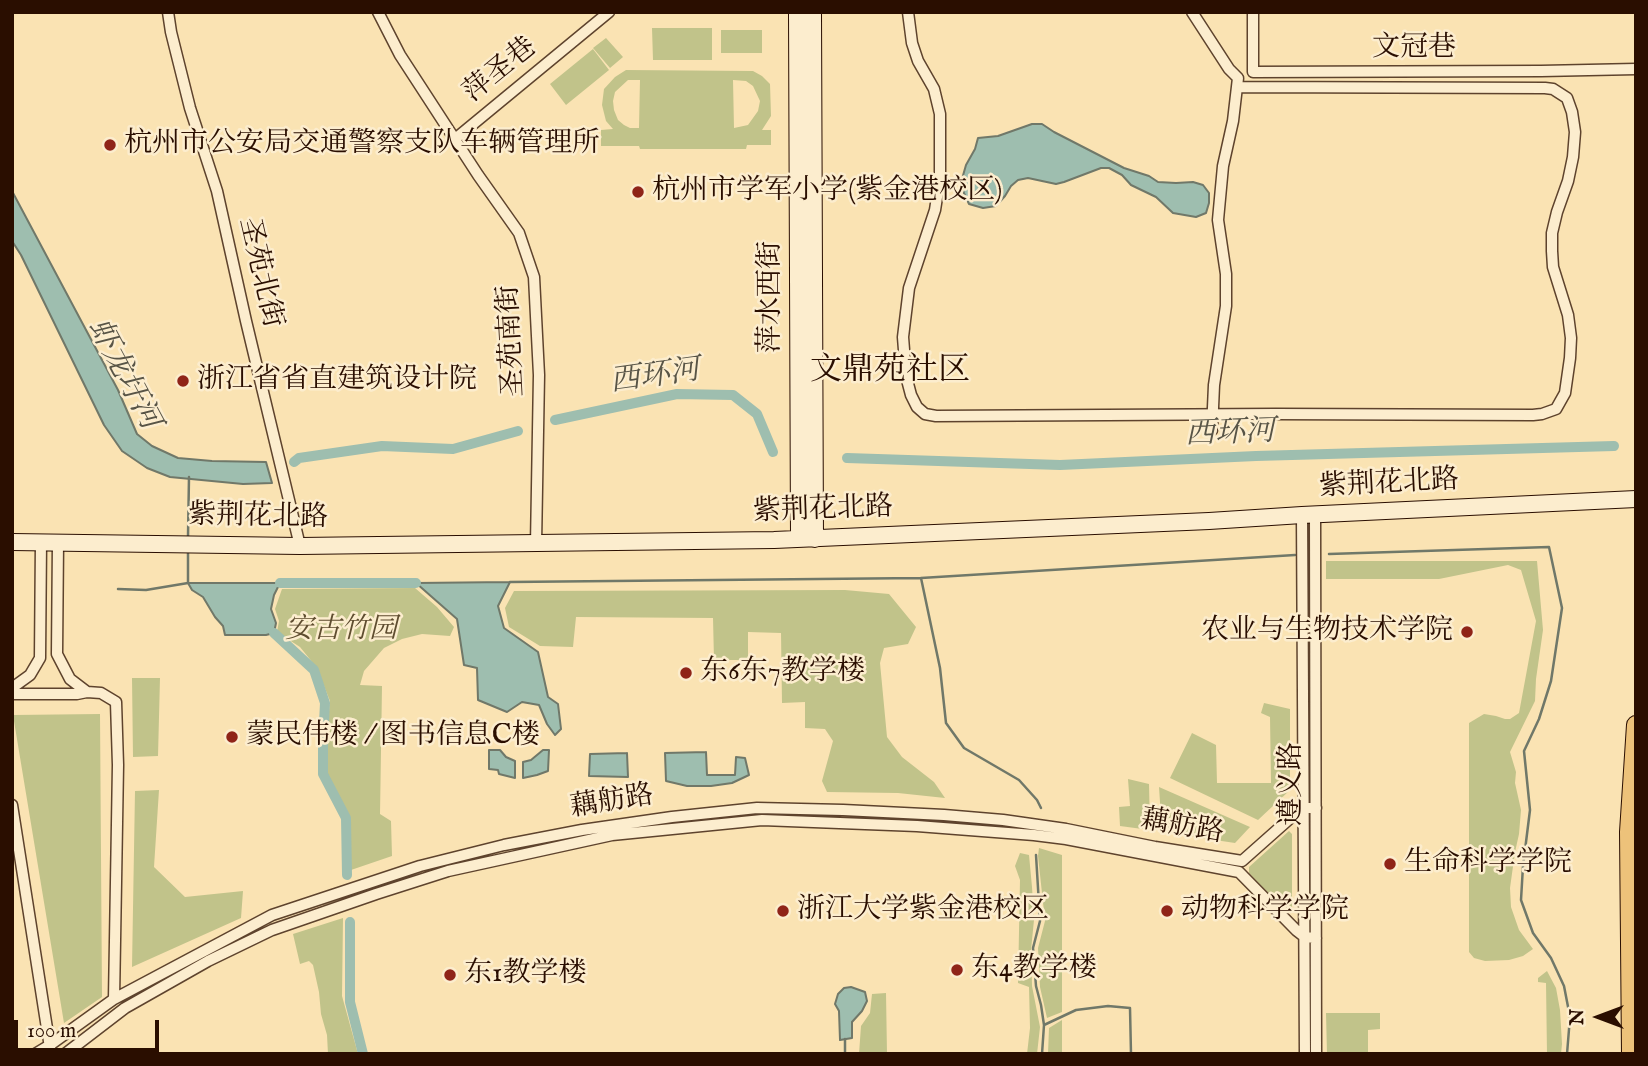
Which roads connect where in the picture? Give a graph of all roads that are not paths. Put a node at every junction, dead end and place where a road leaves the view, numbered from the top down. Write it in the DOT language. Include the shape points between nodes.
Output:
graph roads {
  1 [pos="168,12"];
  2 [pos="378,12"];
  3 [pos="609,12"];
  4 [pos="797,12"];
  5 [pos="813,12"];
  6 [pos="908,12"];
  7 [pos="1192,12"];
  8 [pos="1253,12"];
  9 [pos="1636,69"];
  10 [pos="1237,87"];
  11 [pos="454,139"];
  12 [pos="1213,414"];
  13 [pos="807,428"];
  14 [pos="1212,430"];
  15 [pos="1636,499"];
  16 [pos="1309,515"];
  17 [pos="807,539"];
  18 [pos="50,541"];
  19 [pos="12,542"];
  20 [pos="536,544"];
  21 [pos="300,546"];
  22 [pos="12,688"];
  23 [pos="87,692"];
  24 [pos="12,694"];
  25 [pos="1636,725"];
  26 [pos="12,804"];
  27 [pos="1304,808"];
  28 [pos="1316,808"];
  29 [pos="1240,867"];
  30 [pos="1310,938"];
  31 [pos="114,999"];
  32 [pos="51,1049"];
  33 [pos="35,1054"];
  34 [pos="65,1054"];
  35 [pos="1305,1054"];
  36 [pos="1316,1054"];
  37 [pos="1631,1054"];
  1 -- 21 [label="street, 圣苑北街" via="190,108 217,191"];
  2 -- 11 [label="street, 圣苑南街"];
  3 -- 11 [label="street, 萍圣巷"];
  4 -- 13 [label="main road, 萍水西街"];
  5 -- 13 [label="main road, 萍水西街"];
  6 -- 12 [label="street" via="912,43 934,89 940,114 935,210 909,288 903,337 906,376 917,407 936,416"];
  7 -- 10 [label="street" via="1238,78"];
  8 -- 9 [label="street, 文冠巷" via="1253,72"];
  10 -- 12 [label="street" via="1218,220 1226,306"];
  10 -- 12 [label="street" via="1545,88 1560,92 1567,98 1575,132 1552,251 1568,315 1570,358 1560,403 1542,414"];
  11 -- 20 [label="street, 圣苑南街" via="519,233 534,277 539,375"];
  12 -- 14 [label="street"];
  13 -- 17 [label="main road, 萍水西街"];
  15 -- 16 [label="main road, 紫荆花北路"];
  16 -- 17 [label="main road, 紫荆花北路"];
  16 -- 27 [label="street, 遵义路"];
  16 -- 28 [label="street, 遵义路"];
  17 -- 20 [label="main road, 紫荆花北路"];
  18 -- 19 [label="main road, 紫荆花北路"];
  18 -- 21 [label="main road, 紫荆花北路"];
  18 -- 22 [label="street" via="40,658 30,676"];
  18 -- 23 [label="street" via="57,654 70,679"];
  20 -- 21 [label="main road, 紫荆花北路"];
  23 -- 24 [label="street"];
  23 -- 31 [label="street" via="101,693 116,702"];
  25 -- 37 [label="highway" via="1629,832"];
  26 -- 32 [label="street"];
  27 -- 28 [label="street"];
  27 -- 29 [label="street"];
  27 -- 30 [label="street, 遵义路"];
  28 -- 30 [label="street, 遵义路"];
  29 -- 30 [label="street" via="1280,915"];
  29 -- 31 [label="street, 藕舫路" via="1003,820 757,808 672,817 504,845 372,881 272,915"];
  29 -- 34 [label="street, 藕舫路" via="1066,839 917,826 762,820 612,835 448,871 272,930 125,1008"];
  30 -- 35 [label="street, 遵义路"];
  30 -- 36 [label="street, 遵义路"];
  31 -- 32 [label="street, 藕舫路"];
  32 -- 33 [label="street, 藕舫路"];
}
